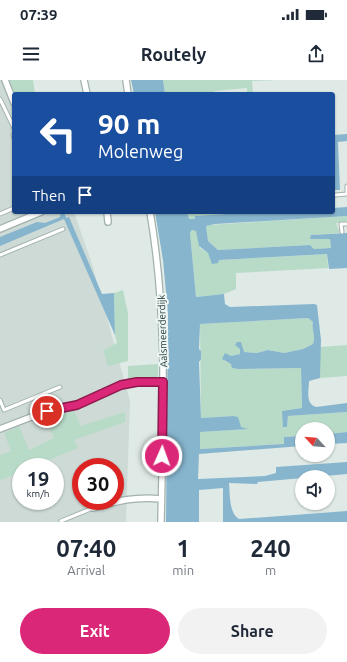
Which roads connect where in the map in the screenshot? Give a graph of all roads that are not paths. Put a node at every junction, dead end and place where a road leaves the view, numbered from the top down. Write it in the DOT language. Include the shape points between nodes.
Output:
graph roads {
  1 [pos="5,80"];
  2 [pos="84,80"];
  3 [pos="126,80"];
  4 [pos="86,92"];
  5 [pos="128,92"];
  6 [pos="12,97"];
  7 [pos="0,99"];
  8 [pos="12,124"];
  9 [pos="347,186"];
  10 [pos="335,195"];
  11 [pos="12,209"];
  12 [pos="0,214"];
  13 [pos="36,214"];
  14 [pos="107,214"];
  15 [pos="150,214"];
  16 [pos="108,222"];
  17 [pos="347,224"];
  18 [pos="0,229"];
  19 [pos="63,229"];
  20 [pos="342,232"];
  21 [pos="0,255"];
  22 [pos="163,382"];
  23 [pos="60,388"];
  24 [pos="0,400"];
  25 [pos="0,429"];
  26 [pos="124,499"];
  27 [pos="161,499"];
  28 [pos="88,510"];
  29 [pos="62,521"];
  30 [pos="161,522"];
  1 -- 6 [label="street"];
  2 -- 4 [label="street"];
  3 -- 5 [label="street"];
  7 -- 8 [label="lane"];
  9 -- 10 [label="lane" via="347,194"];
  11 -- 12 [label="lane"];
  13 -- 18 [label="street"];
  14 -- 16 [label="street"];
  15 -- 22 [label="street, Aalsmeerderdijk" via="162,304"];
  17 -- 20 [label="lane" via="341,224"];
  19 -- 21 [label="lane"];
  22 -- 25 [label="street" via="121,385 77,405 47,411"];
  22 -- 27 [label="street, Aalsmeerderdijk"];
  23 -- 24 [label="lane" via="4,410"];
  26 -- 27 [label="street"];
  27 -- 30 [label="street, Aalsmeerderdijk"];
  28 -- 29 [label="lane"];
}
